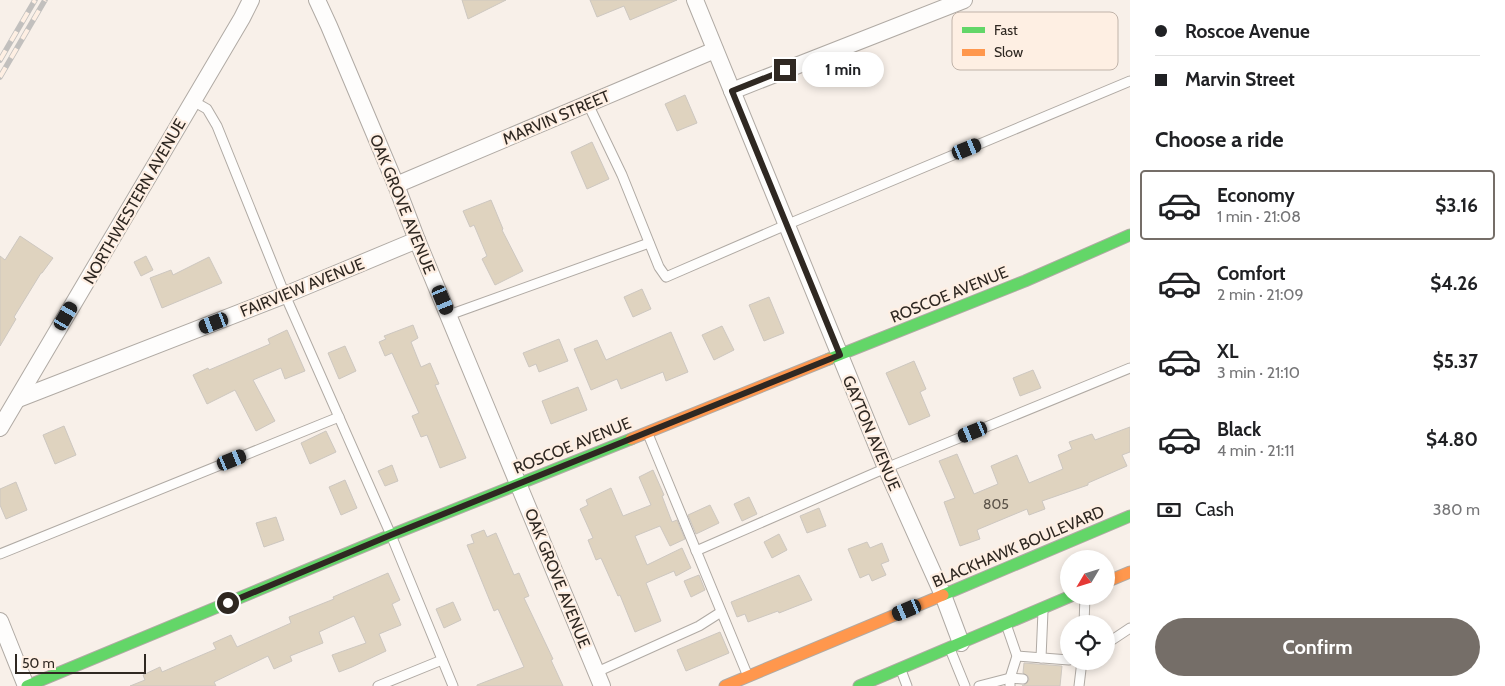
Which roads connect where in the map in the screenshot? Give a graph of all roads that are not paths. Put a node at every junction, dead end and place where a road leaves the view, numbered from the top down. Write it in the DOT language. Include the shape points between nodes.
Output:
graph roads {
  1 [pos="252,0"];
  2 [pos="317,0"];
  3 [pos="695,0"];
  4 [pos="964,0"];
  5 [pos="715,50"];
  6 [pos="1130,82"];
  7 [pos="732,91"];
  8 [pos="193,101"];
  9 [pos="588,104"];
  10 [pos="396,185"];
  11 [pos="786,225"];
  12 [pos="1130,235"];
  13 [pos="417,240"];
  14 [pos="649,243"];
  15 [pos="285,295"];
  16 [pos="449,315"];
  17 [pos="840,355"];
  18 [pos="1130,368"];
  19 [pos="18,399"];
  20 [pos="339,417"];
  21 [pos="0,428"];
  22 [pos="647,433"];
  23 [pos="886,468"];
  24 [pos="519,484"];
  25 [pos="1130,516"];
  26 [pos="391,535"];
  27 [pos="696,551"];
  28 [pos="0,554"];
  29 [pos="1130,572"];
  30 [pos="1115,578"];
  31 [pos="943,595"];
  32 [pos="1060,601"];
  33 [pos="1043,608"];
  34 [pos="721,612"];
  35 [pos="0,621"];
  36 [pos="1005,624"];
  37 [pos="1130,628"];
  38 [pos="1115,638"];
  39 [pos="956,645"];
  40 [pos="1017,656"];
  41 [pos="1041,658"];
  42 [pos="1060,659"];
  43 [pos="442,660"];
  44 [pos="901,668"];
  45 [pos="1081,670"];
  46 [pos="748,676"];
  47 [pos="599,679"];
  48 [pos="1023,679"];
  49 [pos="1010,682"];
  50 [pos="27,686"];
  51 [pos="378,686"];
  52 [pos="453,686"];
  53 [pos="725,686"];
  54 [pos="859,686"];
  55 [pos="907,686"];
  56 [pos="964,686"];
  57 [pos="979,686"];
  58 [pos="1079,686"];
  1 -- 8 [label="street, NORTHWESTERN AVENUE"];
  2 -- 10 [label="street, OAK GROVE AVENUE"];
  3 -- 5 [label="street, GAYTON AVENUE"];
  4 -- 7 [label="street"];
  5 -- 7 [label="street, GAYTON AVENUE"];
  5 -- 9 [label="street, MARVIN STREET"];
  6 -- 11 [label="lane"];
  7 -- 11 [label="street, GAYTON AVENUE"];
  8 -- 15 [label="lane" via="207,109 217,126"];
  8 -- 19 [label="street, NORTHWESTERN AVENUE"];
  9 -- 10 [label="street, MARVIN STREET"];
  9 -- 14 [label="lane" via="622,175"];
  10 -- 13 [label="street, OAK GROVE AVENUE"];
  11 -- 14 [label="lane" via="666,277 658,267"];
  11 -- 17 [label="street, GAYTON AVENUE"];
  12 -- 17 [label="street, ROSCOE AVENUE"];
  13 -- 15 [label="street, FAIRVIEW AVENUE"];
  13 -- 16 [label="street, OAK GROVE AVENUE"];
  14 -- 16 [label="lane"];
  15 -- 19 [label="street, FAIRVIEW AVENUE"];
  15 -- 20 [label="lane"];
  16 -- 24 [label="street, OAK GROVE AVENUE"];
  17 -- 22 [label="street, ROSCOE AVENUE"];
  17 -- 23 [label="street, GAYTON AVENUE"];
  18 -- 23 [label="lane"];
  19 -- 21 [label="street, NORTHWESTERN AVENUE"];
  20 -- 26 [label="lane"];
  20 -- 28 [label="lane"];
  22 -- 24 [label="street, ROSCOE AVENUE"];
  22 -- 27 [label="lane"];
  23 -- 27 [label="lane"];
  23 -- 31 [label="street, GAYTON AVENUE"];
  24 -- 26 [label="street, ROSCOE AVENUE"];
  24 -- 47 [label="street, OAK GROVE AVENUE"];
  25 -- 31 [label="street, BLACKHAWK BOULEVARD"];
  26 -- 43 [label="lane"];
  26 -- 50 [label="street, ROSCOE AVENUE"];
  27 -- 34 [label="lane"];
  29 -- 30 [label="street"];
  31 -- 39 [label="street, GAYTON AVENUE"];
  31 -- 46 [label="street, BLACKHAWK BOULEVARD"];
  32 -- 33 [label="street"];
  33 -- 36 [label="street"];
  33 -- 41 [label="lane"];
  34 -- 46 [label="lane"];
  34 -- 47 [label="lane"];
  35 -- 50 [label="street"];
  36 -- 39 [label="street"];
  36 -- 40 [label="lane"];
  37 -- 38 [label="lane"];
  39 -- 44 [label="street"];
  39 -- 56 [label="lane"];
  40 -- 41 [label="lane"];
  40 -- 49 [label="lane"];
  41 -- 42 [label="lane"];
  43 -- 51 [label="lane"];
  43 -- 52 [label="lane"];
  44 -- 54 [label="street"];
  44 -- 55 [label="lane"];
  45 -- 58 [label="lane"];
  46 -- 53 [label="street, BLACKHAWK BOULEVARD"];
  48 -- 49 [label="lane"];
  49 -- 57 [label="lane"];
}
